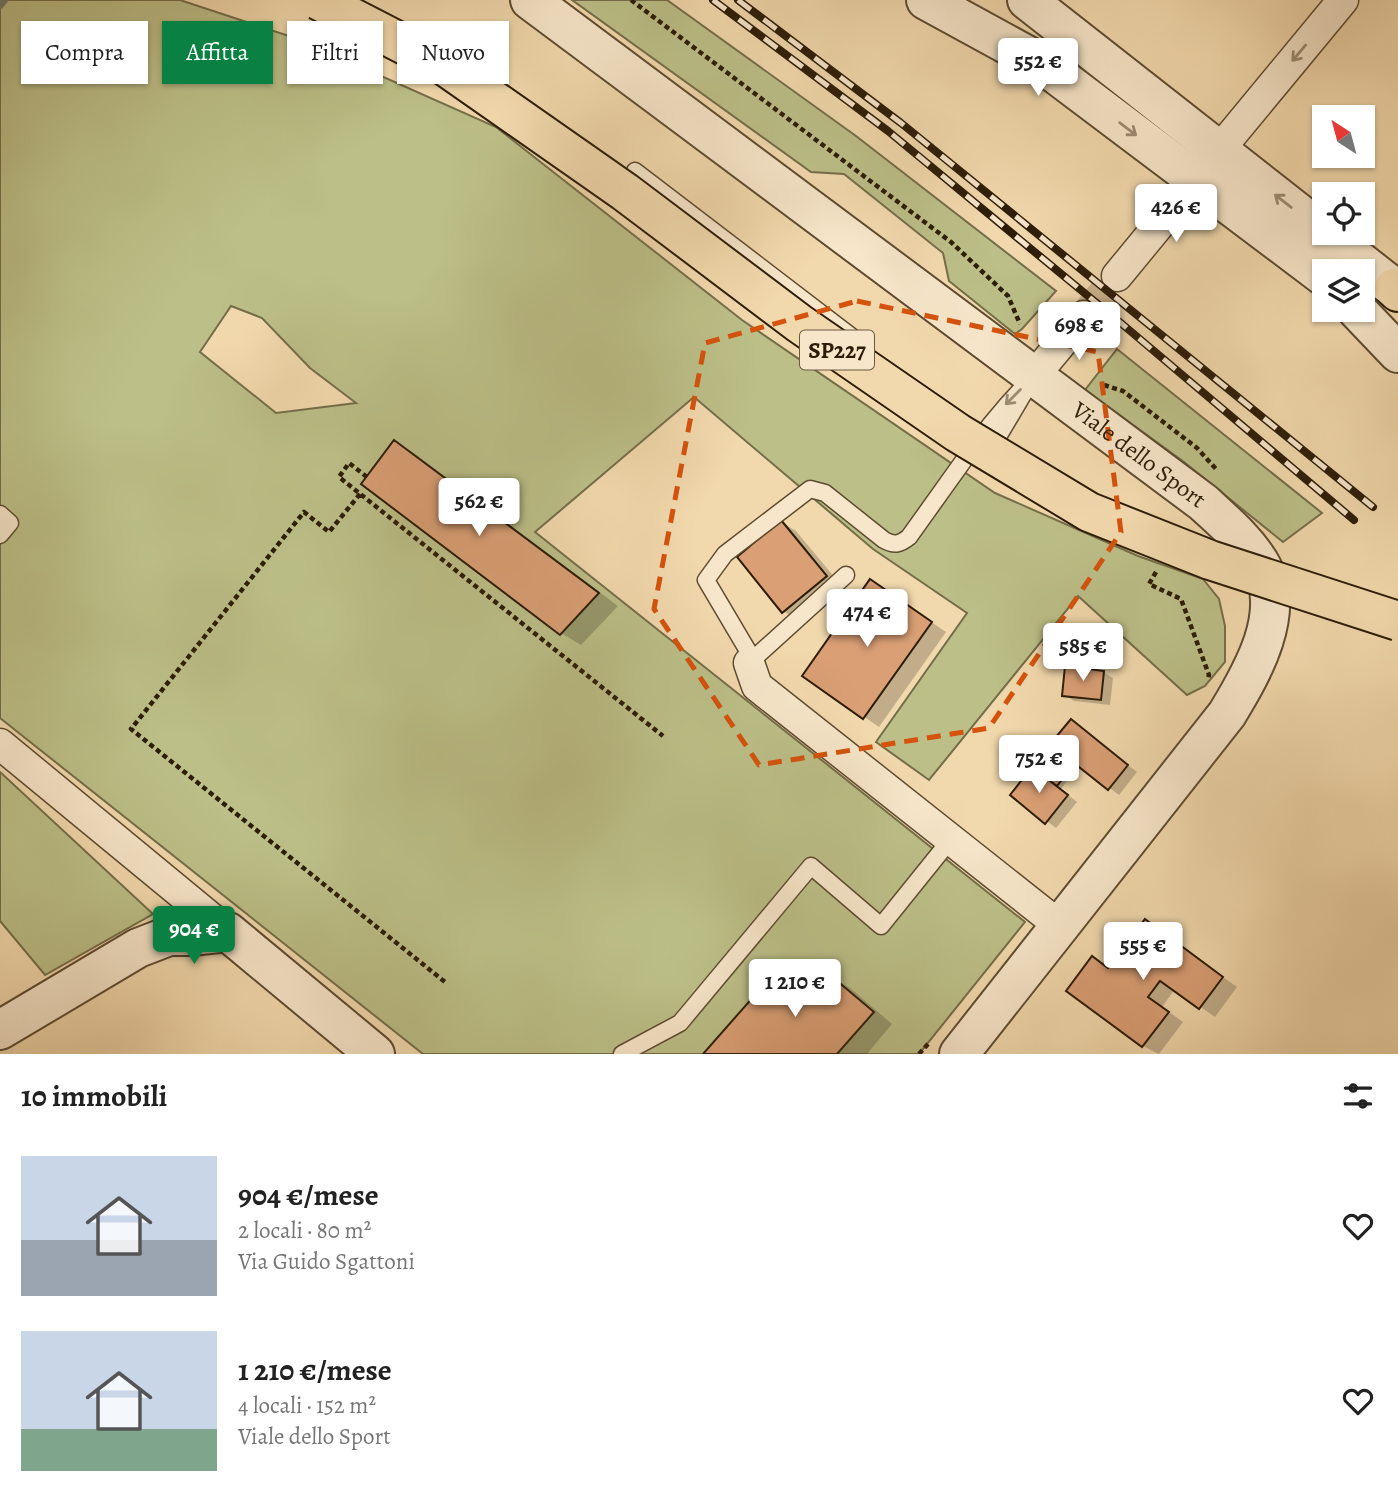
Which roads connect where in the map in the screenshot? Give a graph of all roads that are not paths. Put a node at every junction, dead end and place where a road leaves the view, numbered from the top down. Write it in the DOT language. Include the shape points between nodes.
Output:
graph roads {
  1 [pos="318,0"];
  2 [pos="530,0"];
  3 [pos="926,0"];
  4 [pos="1027,0"];
  5 [pos="1343,0"];
  6 [pos="952,10"];
  7 [pos="1219,150"];
  8 [pos="635,171"];
  9 [pos="1196,180"];
  10 [pos="1312,267"];
  11 [pos="1117,276"];
  12 [pos="1388,289"];
  13 [pos="1084,316"];
  14 [pos="1368,322"];
  15 [pos="1398,341"];
  16 [pos="1398,353"];
  17 [pos="875,354"];
  18 [pos="1042,367"];
  19 [pos="907,378"];
  20 [pos="982,435"];
  21 [pos="0,514"];
  22 [pos="0,535"];
  23 [pos="846,575"];
  24 [pos="1398,621"];
  25 [pos="749,663"];
  26 [pos="0,744"];
  27 [pos="951,839"];
  28 [pos="1060,926"];
  29 [pos="228,932"];
  30 [pos="0,1030"];
  31 [pos="375,1054"];
  32 [pos="622,1054"];
  33 [pos="959,1054"];
  1 -- 24 [label="highway, SP227, bridge" via="442,64 946,426 1089,512 1210,561"];
  2 -- 18 [label="street, Viale dello Sport"];
  3 -- 6 [label="street"];
  4 -- 7 [label="street"];
  5 -- 7 [label="street, one-way"];
  6 -- 9 [label="street, one-way" via="1041,63"];
  12 -- 7 [label="street, one-way"];
  8 -- 17 [label="lane"];
  9 -- 10 [label="street"];
  9 -- 11 [label="street"];
  12 -- 15 [label="street" via="1387,318"];
  13 -- 18 [label="street"];
  14 -- 16 [label="street"];
  18 -- 20 [label="lane" via="998,437"];
  18 -- 28 [label="street, Viale dello Sport" via="1225,523 1260,564 1270,602 1264,642 1227,714"];
  19 -- 20 [label="lane"];
  20 -- 25 [label="lane" via="900,544 884,540 825,493 810,489 725,554 706,580 748,651"];
  21 -- 22 [label="lane" via="10,523"];
  23 -- 25 [label="lane"];
  25 -- 27 [label="street" via="757,686"];
  26 -- 29 [label="street"];
  27 -- 28 [label="street"];
  27 -- 32 [label="lane" via="881,926 811,866 680,1023"];
  28 -- 33 [label="street, Viale dello Sport"];
  29 -- 30 [label="street" via="169,936 138,948"];
  29 -- 31 [label="street"];
}
